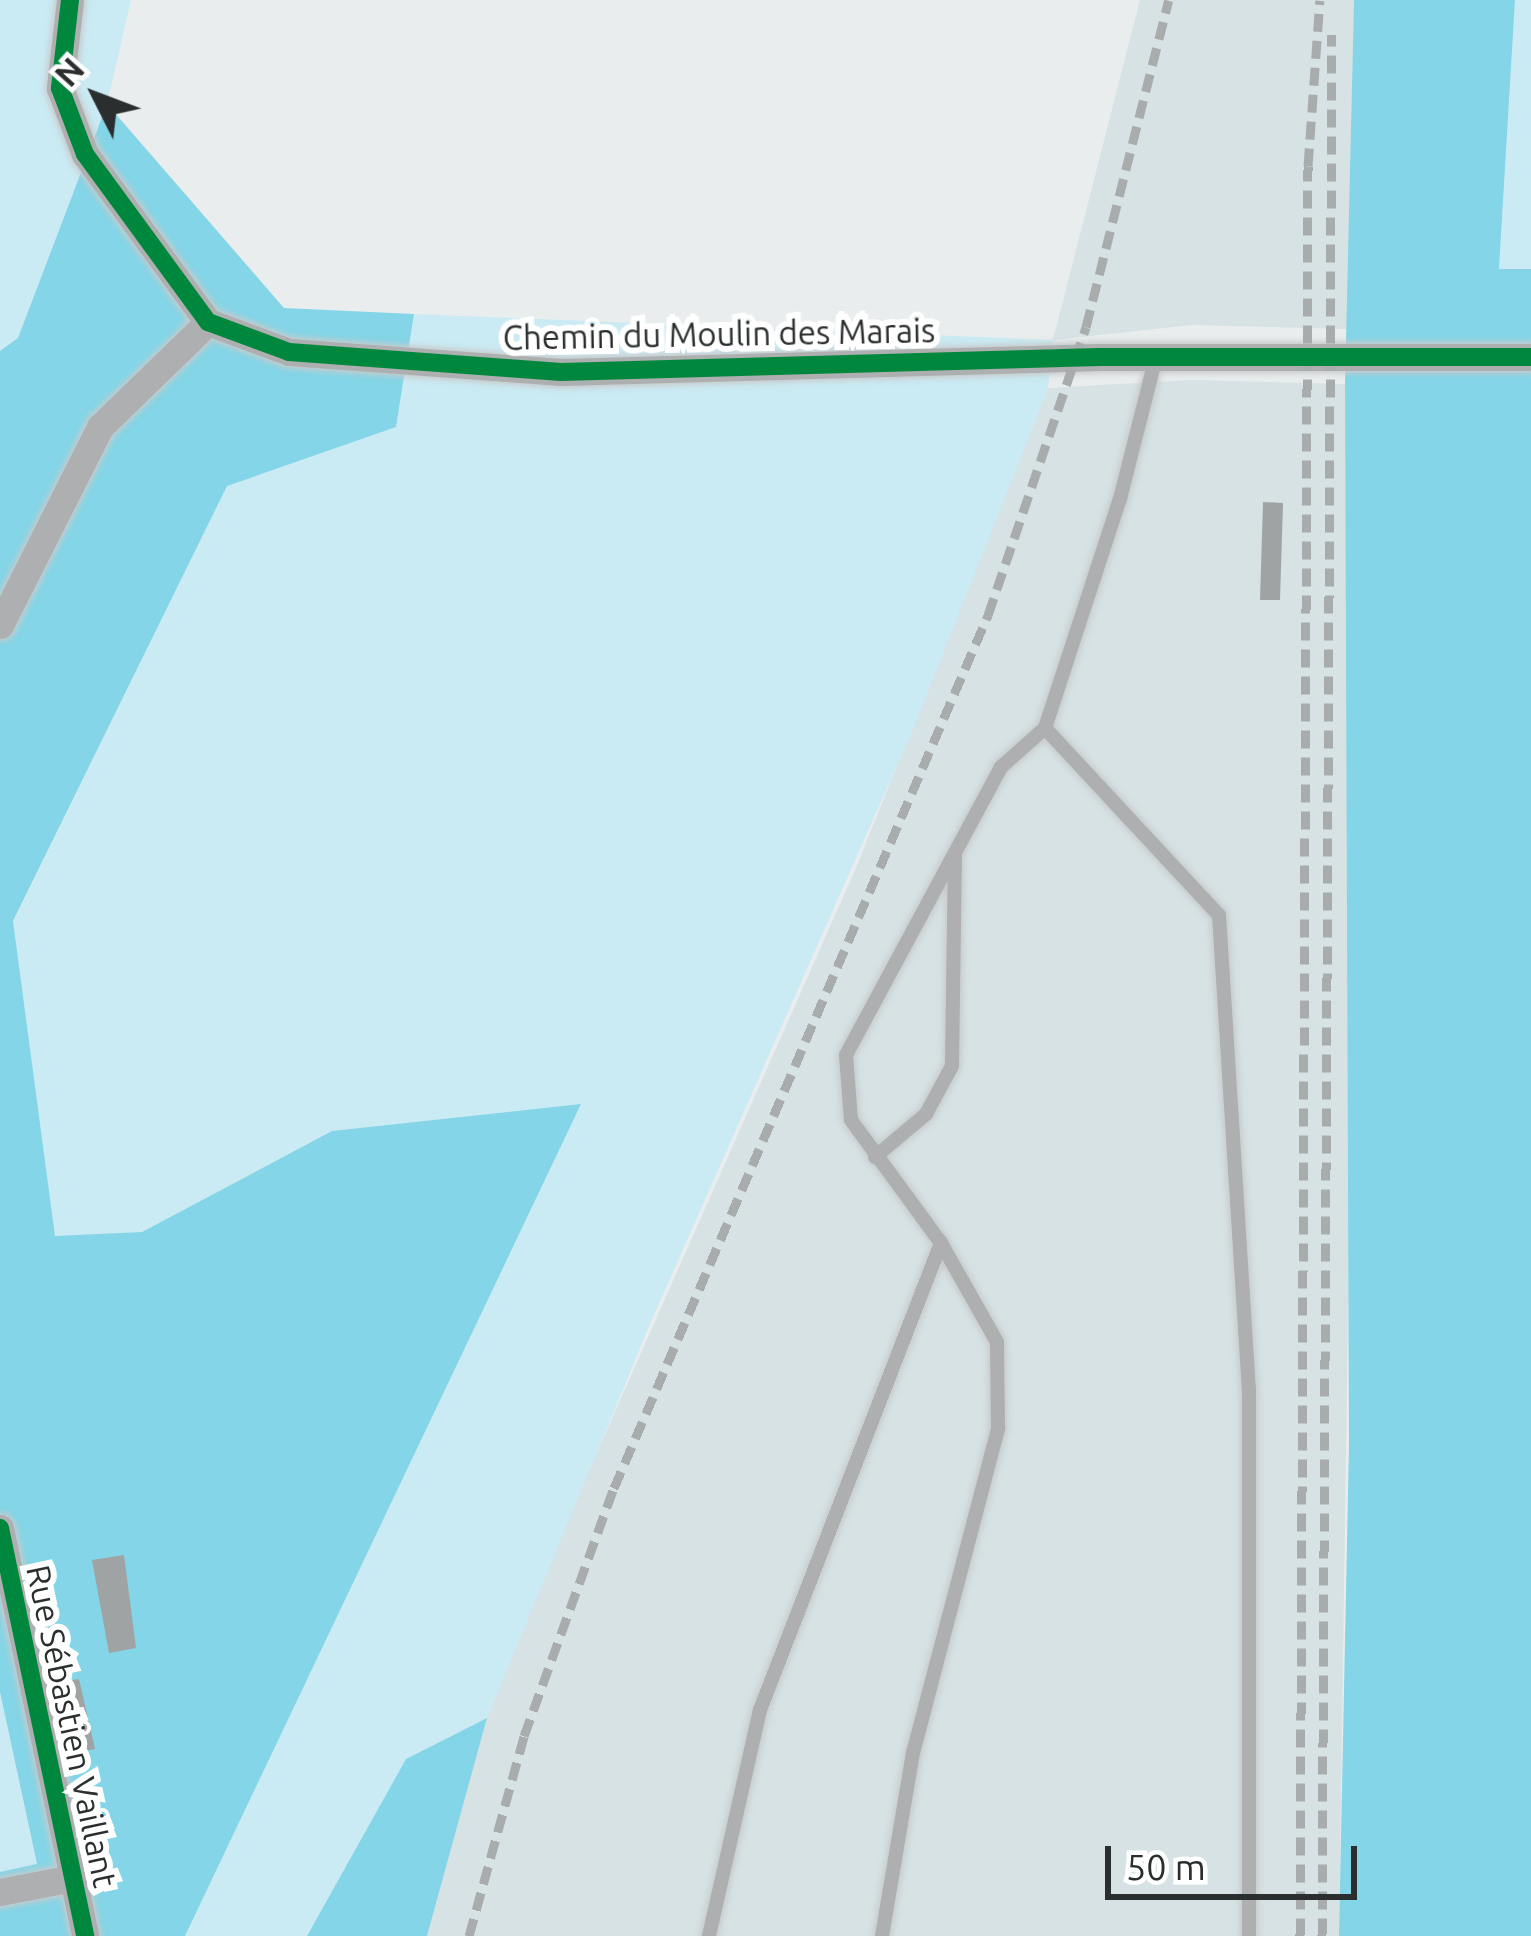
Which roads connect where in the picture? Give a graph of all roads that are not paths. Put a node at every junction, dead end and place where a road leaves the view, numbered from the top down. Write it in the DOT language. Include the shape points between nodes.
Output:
graph roads {
  1 [pos="70,0"];
  2 [pos="208,322"];
  3 [pos="1156,357"];
  4 [pos="1531,357"];
  5 [pos="0,625"];
  6 [pos="1045,728"];
  7 [pos="955,854"];
  8 [pos="875,1157"];
  9 [pos="941,1243"];
  10 [pos="0,1528"];
  11 [pos="73,1878"];
  12 [pos="0,1892"];
  13 [pos="85,1936"];
  14 [pos="709,1936"];
  15 [pos="882,1936"];
  16 [pos="1249,1936"];
  1 -- 2 [label="street" via="60,88 85,154"];
  2 -- 3 [label="street, Chemin du Moulin des Marais" via="289,352 561,371"];
  2 -- 5 [label="street" via="100,427"];
  3 -- 4 [label="street, Chemin du Moulin des Marais"];
  3 -- 6 [label="lane"];
  6 -- 7 [label="lane" via="1001,767"];
  6 -- 16 [label="lane" via="1219,915 1249,1388"];
  7 -- 8 [label="lane" via="952,1066 926,1114"];
  7 -- 8 [label="lane" via="846,1055 851,1120"];
  8 -- 9 [label="lane"];
  9 -- 14 [label="lane" via="760,1710"];
  9 -- 15 [label="lane" via="997,1342 998,1429 913,1754"];
  10 -- 11 [label="street, Rue Sébastien Vaillant"];
  11 -- 12 [label="street"];
  11 -- 13 [label="street, Rue Sébastien Vaillant"];
}
